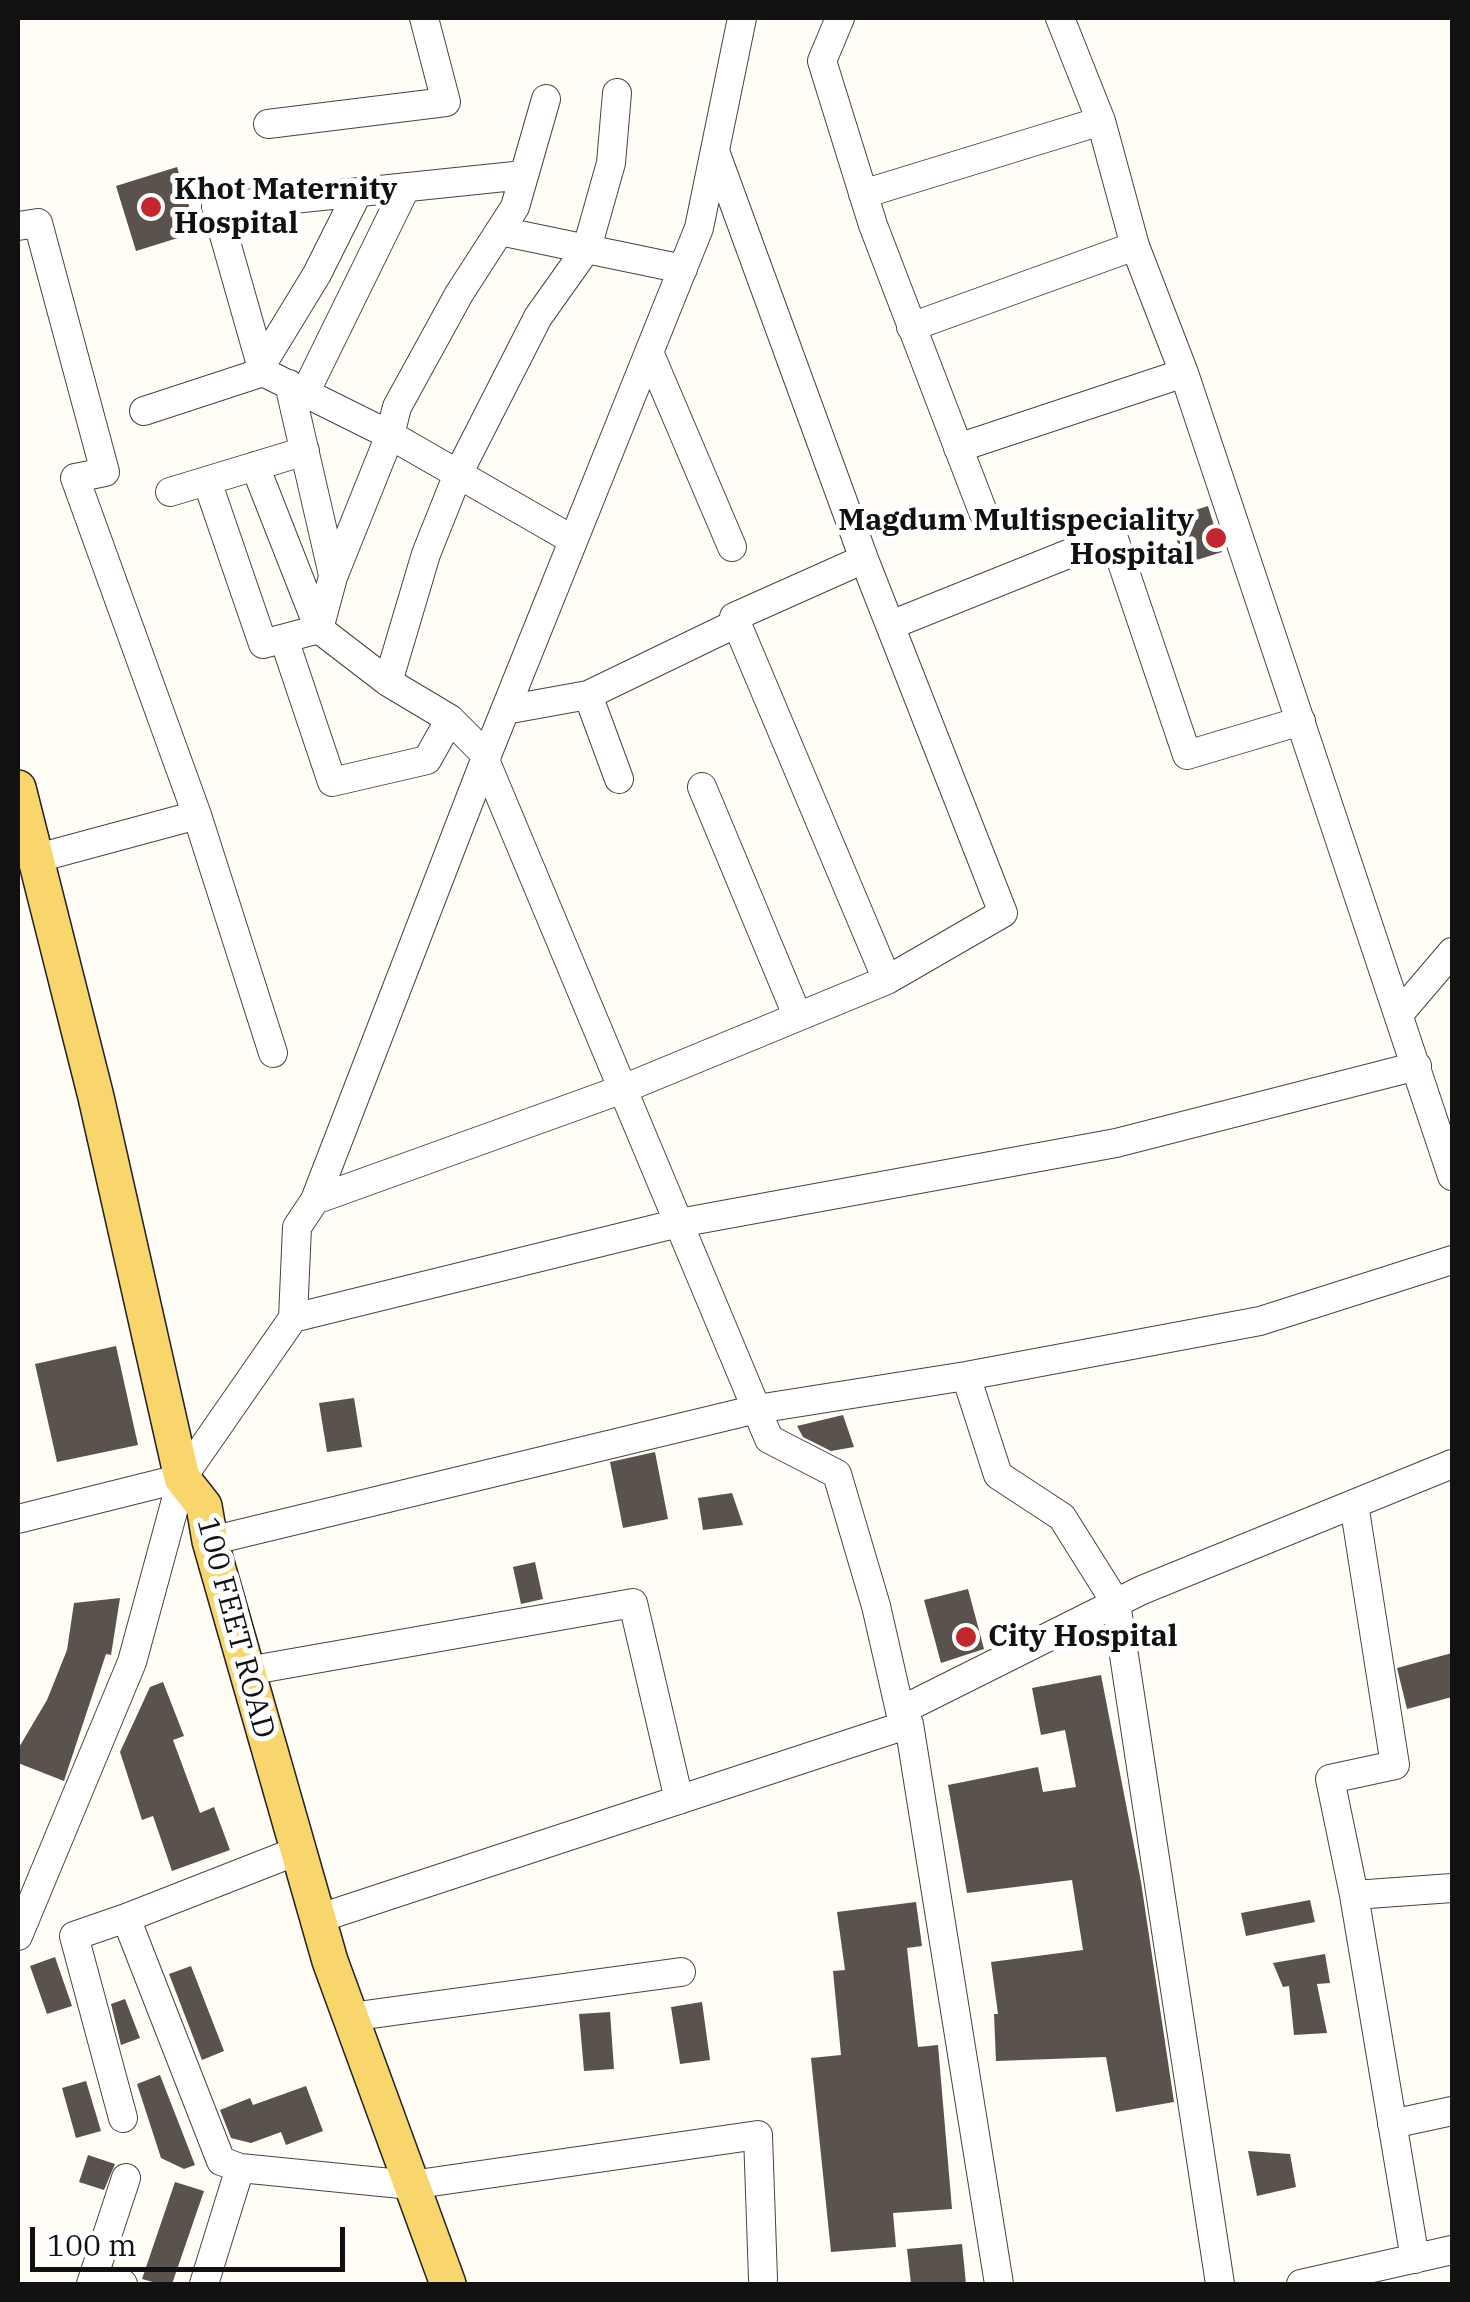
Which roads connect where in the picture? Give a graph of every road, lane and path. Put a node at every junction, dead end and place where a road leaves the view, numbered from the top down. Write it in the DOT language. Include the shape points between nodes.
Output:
graph roads {
  1 [pos="424,18"];
  2 [pos="742,18"];
  3 [pos="840,18"];
  4 [pos="1060,18"];
  5 [pos="616,93"];
  6 [pos="546,99"];
  7 [pos="1101,121"];
  8 [pos="268,124"];
  9 [pos="716,153"];
  10 [pos="524,175"];
  11 [pos="406,187"];
  12 [pos="358,192"];
  13 [pos="863,194"];
  14 [pos="18,226"];
  15 [pos="500,231"];
  16 [pos="1135,246"];
  17 [pos="587,248"];
  18 [pos="683,269"];
  19 [pos="912,327"];
  20 [pos="649,352"];
  21 [pos="262,369"];
  22 [pos="1184,374"];
  23 [pos="297,387"];
  24 [pos="144,411"];
  25 [pos="390,435"];
  26 [pos="958,448"];
  27 [pos="306,451"];
  28 [pos="255,466"];
  29 [pos="458,474"];
  30 [pos="207,481"];
  31 [pos="170,492"];
  32 [pos="982,512"];
  33 [pos="574,540"];
  34 [pos="732,546"];
  35 [pos="864,559"];
  36 [pos="333,577"];
  37 [pos="737,623"];
  38 [pos="890,625"];
  39 [pos="319,629"];
  40 [pos="284,639"];
  41 [pos="388,682"];
  42 [pos="588,695"];
  43 [pos="505,710"];
  44 [pos="450,719"];
  45 [pos="1302,720"];
  46 [pos="486,758"];
  47 [pos="427,760"];
  48 [pos="619,779"];
  49 [pos="702,787"];
  50 [pos="18,788"];
  51 [pos="197,815"];
  52 [pos="34,860"];
  53 [pos="1452,952"];
  54 [pos="887,980"];
  55 [pos="1400,1013"];
  56 [pos="797,1015"];
  57 [pos="273,1053"];
  58 [pos="1417,1066"];
  59 [pos="623,1089"];
  60 [pos="1452,1176"];
  61 [pos="315,1200"];
  62 [pos="679,1223"];
  63 [pos="1452,1260"];
  64 [pos="293,1318"];
  65 [pos="966,1376"];
  66 [pos="757,1409"];
  67 [pos="1452,1464"];
  68 [pos="182,1478"];
  69 [pos="1354,1504"];
  70 [pos="18,1519"];
  71 [pos="210,1542"];
  72 [pos="1116,1603"];
  73 [pos="248,1671"];
  74 [pos="905,1717"];
  75 [pos="679,1800"];
  76 [pos="297,1851"];
  77 [pos="1452,1888"];
  78 [pos="1354,1895"];
  79 [pos="126,1918"];
  80 [pos="317,1919"];
  81 [pos="18,1936"];
  82 [pos="682,1972"];
  83 [pos="350,2017"];
  84 [pos="1452,2111"];
  85 [pos="122,2118"];
  86 [pos="1392,2124"];
  87 [pos="240,2168"];
  88 [pos="126,2178"];
  89 [pos="411,2185"];
  90 [pos="1452,2250"];
  91 [pos="1415,2259"];
  92 [pos="762,2279"];
  93 [pos="92,2281"];
  94 [pos="443,2281"];
  95 [pos="123,2284"];
  96 [pos="204,2284"];
  97 [pos="999,2284"];
  98 [pos="1220,2284"];
  99 [pos="1301,2284"];
  1 -- 8 [label="street" via="446,102"];
  2 -- 9 [label="street"];
  3 -- 13 [label="street" via="822,61"];
  4 -- 7 [label="street"];
  5 -- 17 [label="street" via="611,163"];
  6 -- 10 [label="street"];
  7 -- 13 [label="street"];
  7 -- 16 [label="street"];
  9 -- 18 [label="street"];
  9 -- 35 [label="street"];
  10 -- 11 [label="street"];
  10 -- 15 [label="street"];
  11 -- 12 [label="street"];
  11 -- 23 [label="street"];
  12 -- 21 [label="street"];
  12 -- 21 [label="street" via="216,206"];
  13 -- 19 [label="street"];
  14 -- 51 [label="street" via="38,223 104,472 75,478"];
  15 -- 17 [label="street"];
  15 -- 25 [label="street" via="398,407"];
  16 -- 19 [label="street"];
  16 -- 22 [label="street"];
  17 -- 18 [label="street"];
  17 -- 29 [label="street" via="538,317"];
  18 -- 20 [label="street"];
  19 -- 26 [label="street"];
  20 -- 33 [label="street"];
  20 -- 34 [label="street"];
  21 -- 23 [label="street"];
  21 -- 24 [label="street"];
  22 -- 26 [label="street"];
  22 -- 45 [label="street"];
  23 -- 25 [label="street"];
  23 -- 27 [label="street"];
  25 -- 29 [label="street"];
  25 -- 36 [label="street"];
  26 -- 32 [label="street"];
  27 -- 28 [label="street"];
  27 -- 36 [label="street"];
  28 -- 30 [label="street"];
  28 -- 39 [label="street"];
  29 -- 33 [label="street"];
  29 -- 41 [label="street"];
  30 -- 31 [label="street"];
  30 -- 40 [label="street" via="263,644"];
  33 -- 43 [label="street"];
  35 -- 37 [label="street" via="734,617"];
  35 -- 38 [label="street"];
  36 -- 39 [label="street"];
  37 -- 42 [label="street"];
  37 -- 54 [label="street"];
  38 -- 45 [label="street" via="1113,536 1188,755"];
  38 -- 54 [label="street" via="1003,912"];
  39 -- 40 [label="street"];
  39 -- 41 [label="street"];
  40 -- 47 [label="street" via="332,782"];
  41 -- 44 [label="street"];
  42 -- 43 [label="street"];
  42 -- 48 [label="street"];
  43 -- 46 [label="street"];
  44 -- 46 [label="street"];
  44 -- 47 [label="street"];
  45 -- 55 [label="street"];
  46 -- 47 [label="street"];
  46 -- 59 [label="street"];
  46 -- 61 [label="street"];
  49 -- 56 [label="street"];
  50 -- 52 [label="main road, 100 FEET ROAD"];
  51 -- 52 [label="street"];
  51 -- 57 [label="street"];
  52 -- 68 [label="main road, 100 FEET ROAD" via="96,1097"];
  53 -- 55 [label="street"];
  54 -- 56 [label="street"];
  55 -- 58 [label="street"];
  56 -- 59 [label="street"];
  58 -- 60 [label="street"];
  58 -- 62 [label="street" via="1116,1143"];
  59 -- 61 [label="street"];
  59 -- 62 [label="street"];
  61 -- 64 [label="street" via="297,1226"];
  62 -- 64 [label="street"];
  62 -- 66 [label="street"];
  63 -- 65 [label="street" via="1260,1321"];
  64 -- 68 [label="street"];
  65 -- 66 [label="street"];
  65 -- 72 [label="street" via="998,1475 1062,1518"];
  66 -- 71 [label="street"];
  66 -- 74 [label="street" via="769,1439 836,1474"];
  67 -- 69 [label="street"];
  68 -- 70 [label="street"];
  68 -- 71 [label="main road, 100 FEET ROAD" via="204,1506"];
  68 -- 81 [label="street" via="132,1662"];
  69 -- 72 [label="street"];
  69 -- 78 [label="street" via="1395,1765 1330,1779"];
  71 -- 73 [label="main road, 100 FEET ROAD"];
  72 -- 74 [label="street"];
  72 -- 98 [label="street"];
  73 -- 75 [label="street" via="633,1604"];
  73 -- 76 [label="main road, 100 FEET ROAD"];
  74 -- 75 [label="street"];
  74 -- 97 [label="street"];
  75 -- 80 [label="street"];
  76 -- 79 [label="street"];
  76 -- 80 [label="main road, 100 FEET ROAD"];
  77 -- 78 [label="street"];
  78 -- 86 [label="street"];
  79 -- 85 [label="street" via="74,1936"];
  79 -- 87 [label="street" via="221,2161"];
  80 -- 83 [label="main road, 100 FEET ROAD"];
  82 -- 83 [label="street"];
  83 -- 89 [label="main road, 100 FEET ROAD"];
  84 -- 86 [label="street"];
  86 -- 91 [label="street"];
  87 -- 89 [label="street"];
  87 -- 96 [label="street"];
  88 -- 93 [label="street"];
  89 -- 92 [label="street" via="758,2134"];
  89 -- 94 [label="main road, 100 FEET ROAD"];
  90 -- 91 [label="street"];
  91 -- 99 [label="street"];
  93 -- 95 [label="street"];
}
